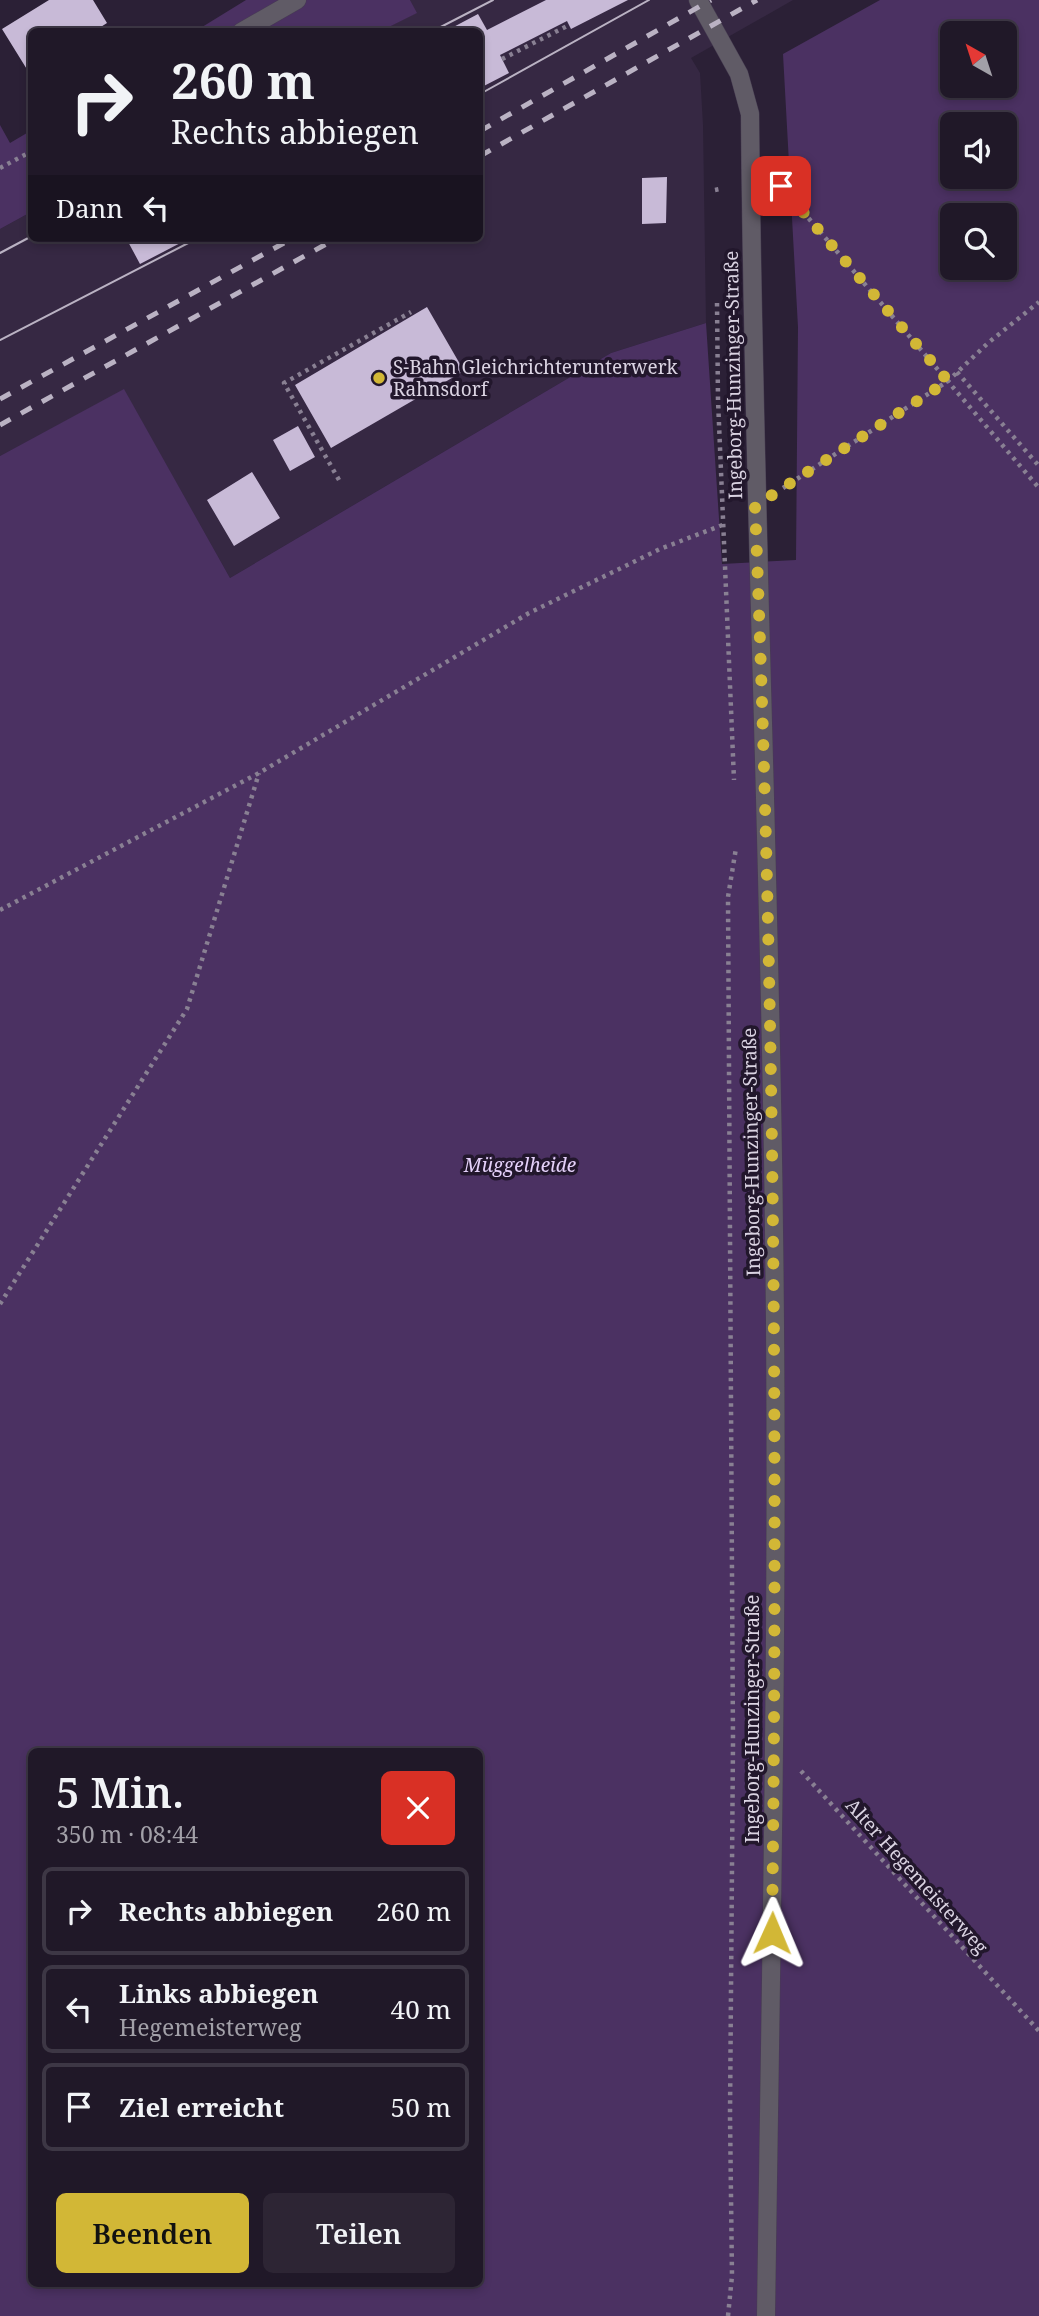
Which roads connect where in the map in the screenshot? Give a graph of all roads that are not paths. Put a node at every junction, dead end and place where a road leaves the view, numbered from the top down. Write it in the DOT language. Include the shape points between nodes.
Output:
graph roads {
  1 [pos="297,0"];
  2 [pos="698,0"];
  3 [pos="248,28"];
  4 [pos="766,2316"];
  1 -- 3 [label="street"];
  2 -- 4 [label="street, Ingeborg-Hunzinger-Straße" via="739,74 750,114 774,1234 774,1741"];
}
